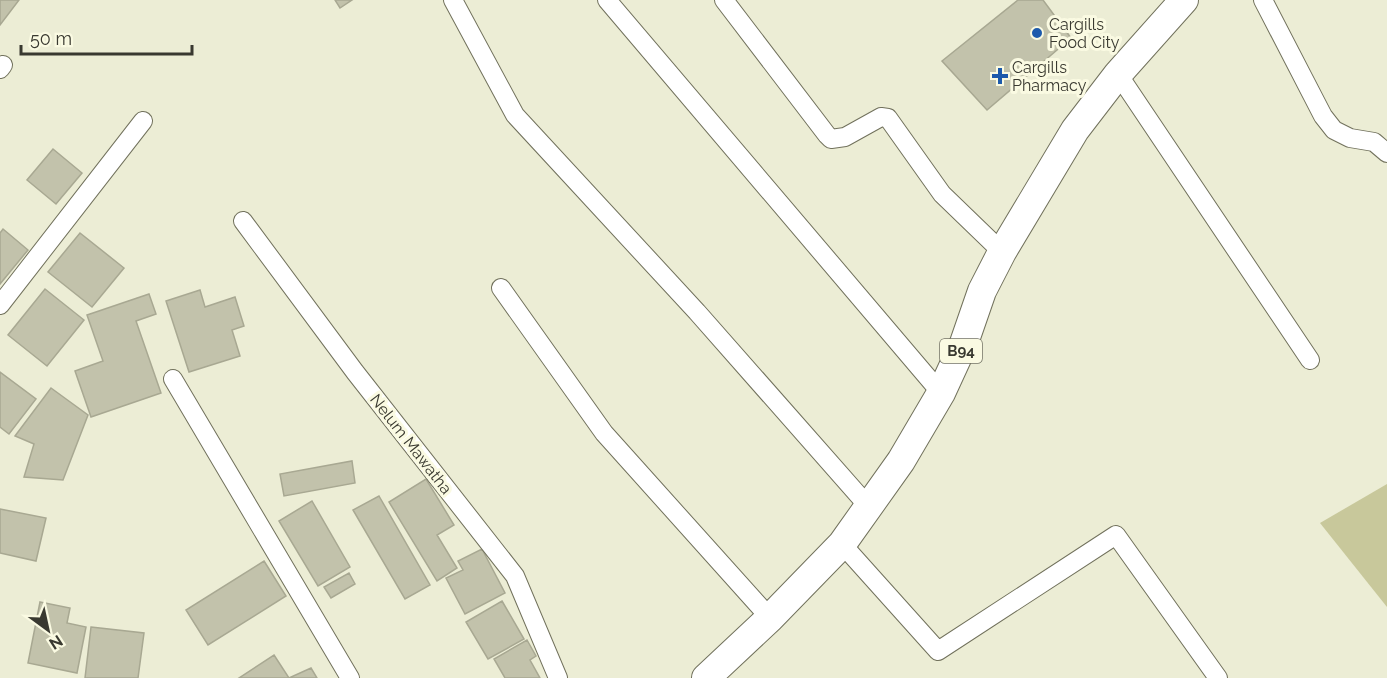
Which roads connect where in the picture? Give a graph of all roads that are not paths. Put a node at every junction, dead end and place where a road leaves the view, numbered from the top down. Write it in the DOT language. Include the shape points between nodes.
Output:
graph roads {
  1 [pos="453,0"];
  2 [pos="607,0"];
  3 [pos="724,0"];
  4 [pos="1184,0"];
  5 [pos="1263,0"];
  6 [pos="1118,74"];
  7 [pos="143,121"];
  8 [pos="1387,153"];
  9 [pos="243,221"];
  10 [pos="1002,252"];
  11 [pos="501,288"];
  12 [pos="0,305"];
  13 [pos="1310,360"];
  14 [pos="173,379"];
  15 [pos="941,393"];
  16 [pos="868,506"];
  17 [pos="842,544"];
  18 [pos="770,618"];
  19 [pos="350,678"];
  20 [pos="558,678"];
  21 [pos="706,678"];
  22 [pos="1218,678"];
  1 -- 16 [label="street" via="514,115 697,312"];
  2 -- 15 [label="street"];
  3 -- 10 [label="street" via="831,139 845,137 881,117 888,118 942,194"];
  4 -- 6 [label="main road, B94"];
  5 -- 8 [label="street" via="1334,130 1350,138 1374,142"];
  6 -- 10 [label="main road, B94" via="1075,130"];
  6 -- 13 [label="street"];
  7 -- 12 [label="street"];
  9 -- 20 [label="street, Nelum Mawatha" via="515,576"];
  10 -- 15 [label="main road, B94"];
  11 -- 18 [label="street" via="604,434"];
  14 -- 19 [label="street"];
  15 -- 16 [label="main road, B94" via="901,461"];
  16 -- 17 [label="main road, B94"];
  17 -- 18 [label="main road, B94"];
  17 -- 22 [label="street" via="938,651 1116,535"];
  18 -- 21 [label="main road, B94"];
}
